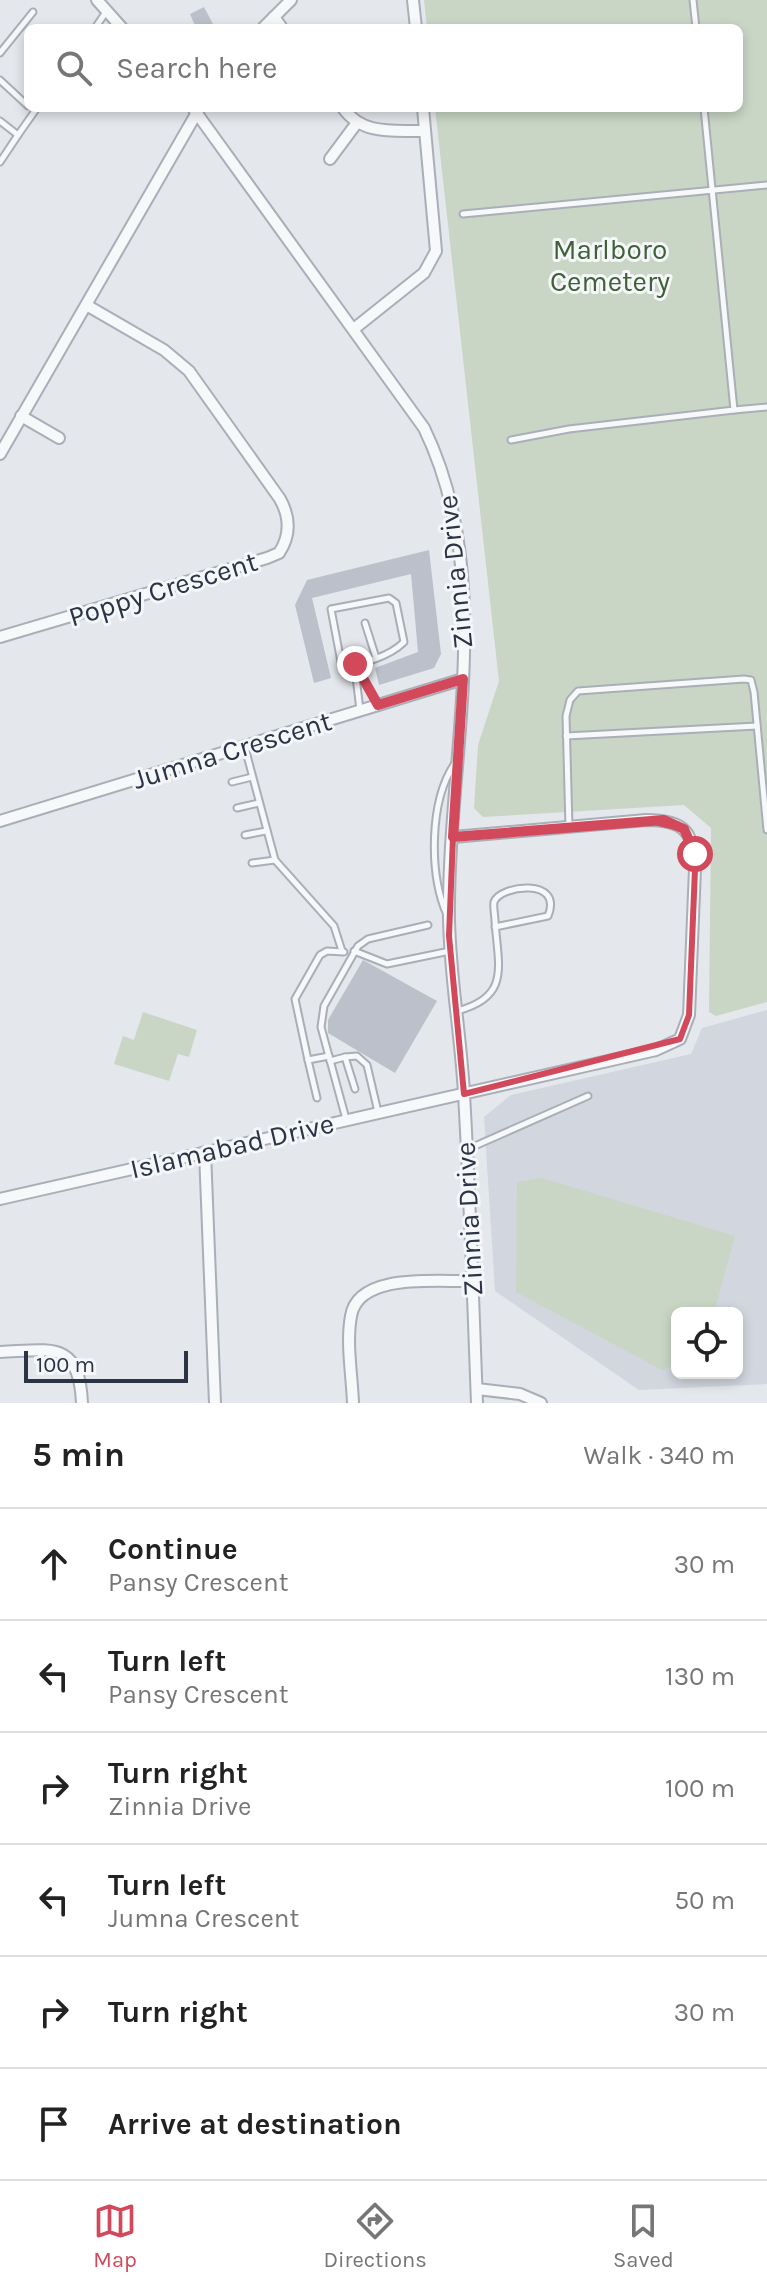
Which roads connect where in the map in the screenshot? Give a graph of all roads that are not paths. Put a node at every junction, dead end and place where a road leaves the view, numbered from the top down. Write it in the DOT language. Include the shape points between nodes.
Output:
graph roads {
  1 [pos="97,0"];
  2 [pos="291,0"];
  3 [pos="413,0"];
  4 [pos="693,0"];
  5 [pos="107,11"];
  6 [pos="33,12"];
  7 [pos="274,17"];
  8 [pos="98,24"];
  9 [pos="118,24"];
  10 [pos="267,24"];
  11 [pos="279,24"];
  12 [pos="416,24"];
  13 [pos="696,24"];
  14 [pos="0,53"];
  15 [pos="0,80"];
  16 [pos="24,100"];
  17 [pos="31,112"];
  18 [pos="194,112"];
  19 [pos="198,112"];
  20 [pos="346,112"];
  21 [pos="423,112"];
  22 [pos="704,112"];
  23 [pos="0,121"];
  24 [pos="356,124"];
  25 [pos="425,131"];
  26 [pos="18,135"];
  27 [pos="330,159"];
  28 [pos="0,162"];
  29 [pos="767,185"];
  30 [pos="712,190"];
  31 [pos="463,214"];
  32 [pos="88,306"];
  33 [pos="355,328"];
  34 [pos="767,407"];
  35 [pos="734,410"];
  36 [pos="21,416"];
  37 [pos="59,438"];
  38 [pos="511,440"];
  39 [pos="0,454"];
  40 [pos="365,623"];
  41 [pos="0,637"];
  42 [pos="376,658"];
  43 [pos="355,664"];
  44 [pos="463,679"];
  45 [pos="378,705"];
  46 [pos="360,711"];
  47 [pos="757,726"];
  48 [pos="566,736"];
  49 [pos="245,747"];
  50 [pos="458,759"];
  51 [pos="252,777"];
  52 [pos="232,782"];
  53 [pos="259,803"];
  54 [pos="237,808"];
  55 [pos="0,821"];
  56 [pos="569,827"];
  57 [pos="767,830"];
  58 [pos="266,831"];
  59 [pos="245,835"];
  60 [pos="453,837"];
  61 [pos="275,860"];
  62 [pos="252,863"];
  63 [pos="449,920"];
  64 [pos="428,925"];
  65 [pos="495,927"];
  66 [pos="342,951"];
  67 [pos="451,951"];
  68 [pos="352,953"];
  69 [pos="457,1011"];
  70 [pos="345,1057"];
  71 [pos="330,1058"];
  72 [pos="308,1060"];
  73 [pos="355,1089"];
  74 [pos="464,1094"];
  75 [pos="588,1096"];
  76 [pos="317,1098"];
  77 [pos="378,1113"];
  78 [pos="346,1120"];
  79 [pos="466,1150"];
  80 [pos="205,1152"];
  81 [pos="0,1199"];
  82 [pos="472,1281"];
  83 [pos="0,1352"];
  84 [pos="477,1389"];
  85 [pos="82,1403"];
  86 [pos="215,1403"];
  87 [pos="353,1403"];
  88 [pos="477,1403"];
  89 [pos="541,1403"];
  1 -- 5 [label="street"];
  2 -- 7 [label="street"];
  3 -- 12 [label="street"];
  4 -- 13 [label="lane"];
  5 -- 8 [label="lane"];
  5 -- 9 [label="street"];
  6 -- 14 [label="lane"];
  7 -- 10 [label="street"];
  7 -- 11 [label="street"];
  15 -- 16 [label="lane"];
  17 -- 26 [label="lane"];
  18 -- 32 [label="street"];
  19 -- 33 [label="street, Zinnia Drive"];
  20 -- 24 [label="street"];
  21 -- 25 [label="street"];
  22 -- 30 [label="lane"];
  23 -- 26 [label="lane"];
  24 -- 25 [label="street"];
  24 -- 27 [label="street"];
  25 -- 33 [label="street" via="436,251 424,273"];
  26 -- 28 [label="lane"];
  29 -- 30 [label="lane"];
  30 -- 31 [label="lane"];
  30 -- 35 [label="lane"];
  32 -- 36 [label="street"];
  32 -- 41 [label="street, Poppy Crescent" via="164,350 189,371 280,499 288,519 287,536 279,553 267,558"];
  33 -- 44 [label="street, Zinnia Drive" via="424,428 444,473 459,562"];
  34 -- 35 [label="lane"];
  35 -- 38 [label="lane"];
  36 -- 37 [label="street"];
  36 -- 39 [label="street"];
  40 -- 42 [label="lane"];
  42 -- 43 [label="lane"];
  42 -- 43 [label="lane" via="400,647 406,638 396,603 389,598 335,605 329,615 338,659"];
  43 -- 45 [label="lane"];
  43 -- 46 [label="lane"];
  44 -- 45 [label="street, Jumna Crescent"];
  44 -- 50 [label="street, Zinnia Drive"];
  45 -- 46 [label="street, Jumna Crescent"];
  46 -- 49 [label="street, Jumna Crescent"];
  47 -- 48 [label="lane"];
  47 -- 48 [label="lane" via="752,683 744,679 583,689 566,709"];
  47 -- 57 [label="lane"];
  48 -- 56 [label="lane"];
  49 -- 51 [label="lane"];
  49 -- 55 [label="street, Jumna Crescent"];
  50 -- 60 [label="street, Zinnia Drive"];
  50 -- 63 [label="lane" via="441,795 434,872"];
  51 -- 52 [label="lane"];
  51 -- 53 [label="lane"];
  53 -- 54 [label="lane"];
  53 -- 58 [label="lane"];
  56 -- 60 [label="street"];
  56 -- 74 [label="street, Islamabad Drive" via="664,820 689,834 695,869 686,1028 675,1042 656,1050"];
  58 -- 59 [label="lane"];
  58 -- 61 [label="lane"];
  60 -- 63 [label="street, Zinnia Drive"];
  61 -- 62 [label="lane"];
  61 -- 66 [label="lane" via="334,926"];
  63 -- 67 [label="street, Zinnia Drive"];
  64 -- 68 [label="lane" via="368,939"];
  65 -- 65 [label="lane" via="494,903 502,894 536,888 547,894 548,916"];
  65 -- 69 [label="lane" via="500,969 496,984 485,1000"];
  66 -- 68 [label="lane"];
  66 -- 72 [label="lane" via="320,955 295,999"];
  67 -- 68 [label="lane" via="387,964"];
  67 -- 69 [label="street, Zinnia Drive"];
  68 -- 71 [label="lane" via="324,1006 321,1027"];
  69 -- 74 [label="street, Zinnia Drive"];
  70 -- 71 [label="lane"];
  70 -- 73 [label="lane"];
  70 -- 77 [label="lane" via="357,1056 367,1065"];
  71 -- 72 [label="lane"];
  71 -- 78 [label="lane"];
  72 -- 76 [label="lane"];
  74 -- 77 [label="street, Islamabad Drive"];
  74 -- 79 [label="street, Zinnia Drive"];
  75 -- 79 [label="lane"];
  77 -- 78 [label="street, Islamabad Drive"];
  78 -- 80 [label="street, Islamabad Drive"];
  79 -- 82 [label="street, Zinnia Drive"];
  80 -- 81 [label="street, Islamabad Drive"];
  80 -- 86 [label="street"];
  82 -- 84 [label="street, Zinnia Drive"];
  82 -- 87 [label="street" via="381,1285 360,1297 350,1321"];
  83 -- 85 [label="street" via="66,1354 78,1369"];
  84 -- 88 [label="street, Zinnia Drive"];
  84 -- 89 [label="street" via="520,1394"];
}
